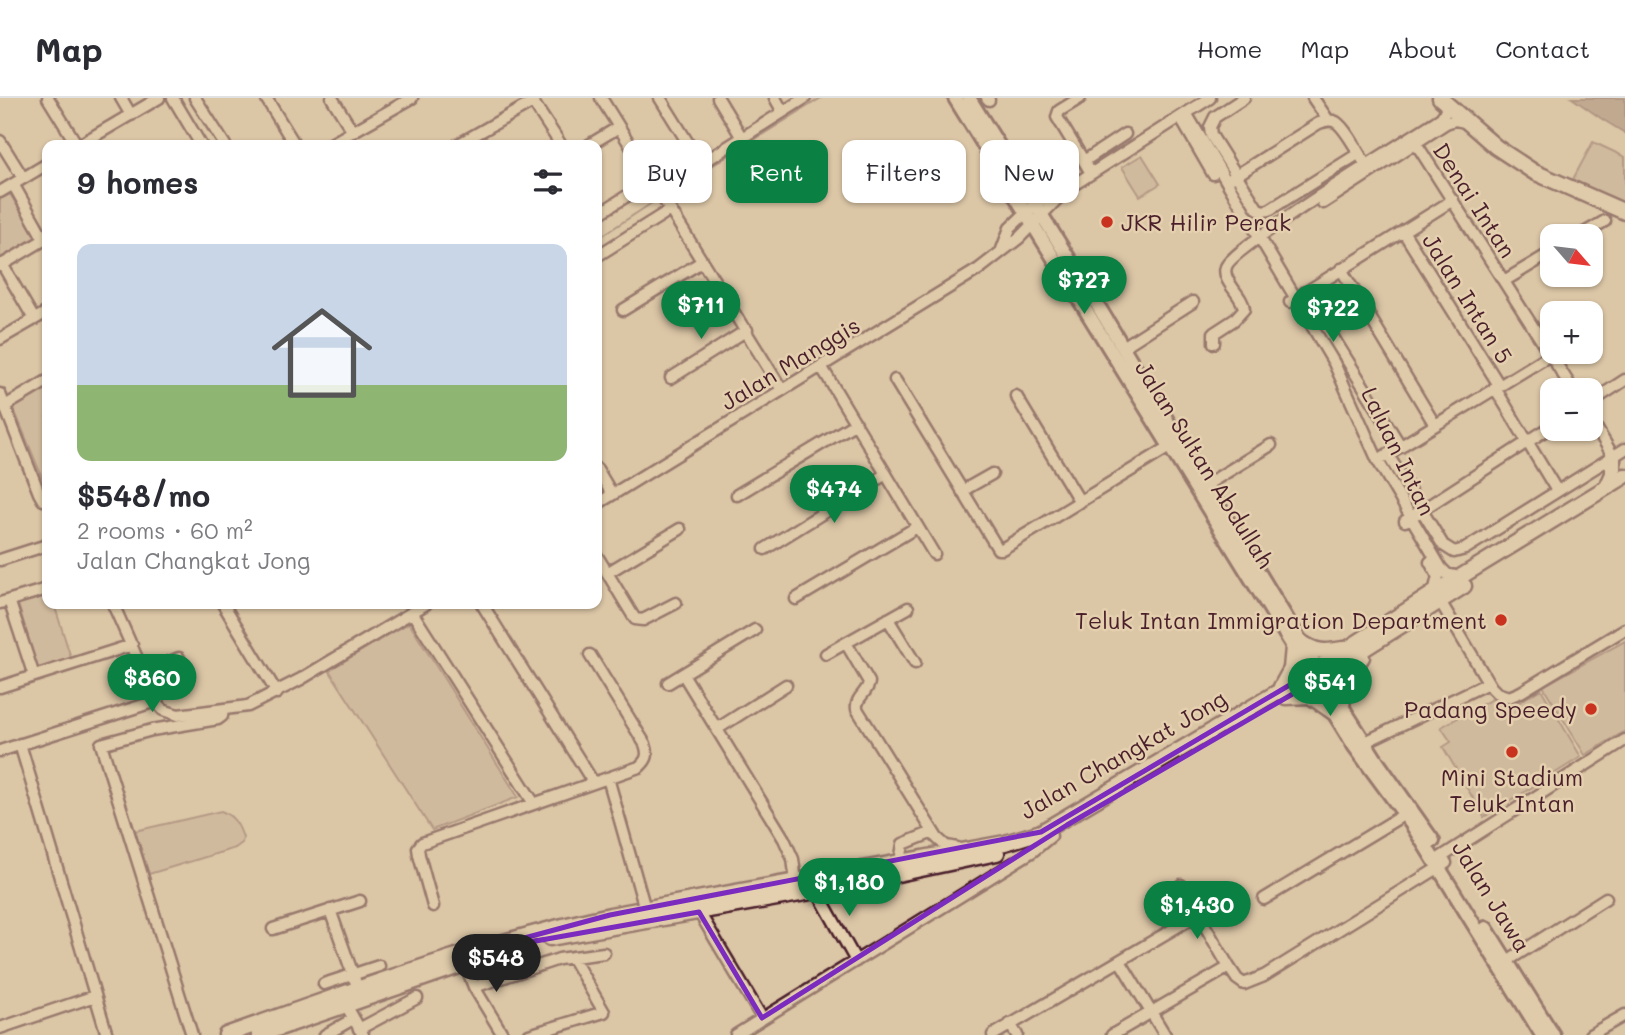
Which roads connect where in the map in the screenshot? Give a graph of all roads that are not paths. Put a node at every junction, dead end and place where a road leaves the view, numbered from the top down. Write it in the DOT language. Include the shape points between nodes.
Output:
graph roads {
  1 [pos="48,98"];
  2 [pos="121,98"];
  3 [pos="159,98"];
  4 [pos="173,98"];
  5 [pos="195,98"];
  6 [pos="266,98"];
  7 [pos="332,98"];
  8 [pos="601,98"];
  9 [pos="660,98"];
  10 [pos="718,98"];
  11 [pos="775,98"];
  12 [pos="805,98"];
  13 [pos="955,98"];
  14 [pos="969,98"];
  15 [pos="1080,98"];
  16 [pos="1210,98"];
  17 [pos="1244,98"];
  18 [pos="1313,98"];
  19 [pos="406,99"];
  20 [pos="532,100"];
  21 [pos="1446,100"];
  22 [pos="783,112"];
  23 [pos="131,115"];
  24 [pos="1183,115"];
  25 [pos="1328,120"];
  26 [pos="1469,123"];
  27 [pos="619,127"];
  28 [pos="352,132"];
  29 [pos="1125,134"];
  30 [pos="742,138"];
  31 [pos="75,140"];
  32 [pos="87,140"];
  33 [pos="198,140"];
  34 [pos="222,140"];
  35 [pos="292,140"];
  36 [pos="346,140"];
  37 [pos="465,140"];
  38 [pos="558,140"];
  39 [pos="597,140"];
  40 [pos="627,140"];
  41 [pos="686,140"];
  42 [pos="1414,140"];
  43 [pos="0,141"];
  44 [pos="1358,154"];
  45 [pos="1509,155"];
  46 [pos="712,157"];
  47 [pos="1084,161"];
  48 [pos="42,167"];
  49 [pos="1368,169"];
  50 [pos="1091,173"];
  51 [pos="1235,176"];
  52 [pos="23,178"];
  53 [pos="13,184"];
  54 [pos="1222,184"];
  55 [pos="0,192"];
  56 [pos="623,198"];
  57 [pos="1452,200"];
  58 [pos="666,203"];
  59 [pos="670,209"];
  60 [pos="602,212"];
  61 [pos="1625,212"];
  62 [pos="1033,214"];
  63 [pos="1605,221"];
  64 [pos="1600,224"];
  65 [pos="1403,231"];
  66 [pos="42,232"];
  67 [pos="42,241"];
  68 [pos="1257,241"];
  69 [pos="602,253"];
  70 [pos="1540,259"];
  71 [pos="703,261"];
  72 [pos="1,265"];
  73 [pos="1341,269"];
  74 [pos="1504,281"];
  75 [pos="1305,292"];
  76 [pos="1293,300"];
  77 [pos="1193,302"];
  78 [pos="623,310"];
  79 [pos="42,315"];
  80 [pos="34,320"];
  81 [pos="747,330"];
  82 [pos="0,339"];
  83 [pos="1540,339"];
  84 [pos="1214,343"];
  85 [pos="1123,347"];
  86 [pos="1540,361"];
  87 [pos="821,366"];
  88 [pos="671,378"];
  89 [pos="895,380"];
  90 [pos="1625,380"];
  91 [pos="42,384"];
  92 [pos="1497,387"];
  93 [pos="782,390"];
  94 [pos="0,394"];
  95 [pos="1603,394"];
  96 [pos="1016,396"];
  97 [pos="5,406"];
  98 [pos="856,423"];
  99 [pos="1435,425"];
  100 [pos="1603,433"];
  101 [pos="1540,434"];
  102 [pos="1528,442"];
  103 [pos="1174,444"];
  104 [pos="1271,445"];
  105 [pos="1401,447"];
  106 [pos="1619,452"];
  107 [pos="1388,454"];
  108 [pos="1375,462"];
  109 [pos="886,474"];
  110 [pos="992,474"];
  111 [pos="1625,476"];
  112 [pos="602,477"];
  113 [pos="1206,485"];
  114 [pos="1625,485"];
  115 [pos="1607,487"];
  116 [pos="962,491"];
  117 [pos="1557,491"];
  118 [pos="612,494"];
  119 [pos="42,495"];
  120 [pos="737,495"];
  121 [pos="602,501"];
  122 [pos="1080,502"];
  123 [pos="1422,510"];
  124 [pos="1407,520"];
  125 [pos="918,527"];
  126 [pos="680,529"];
  127 [pos="42,547"];
  128 [pos="765,549"];
  129 [pos="934,554"];
  130 [pos="0,560"];
  131 [pos="602,564"];
  132 [pos="607,573"];
  133 [pos="1461,577"];
  134 [pos="42,591"];
  135 [pos="1437,597"];
  136 [pos="796,599"];
  137 [pos="5,602"];
  138 [pos="676,603"];
  139 [pos="908,608"];
  140 [pos="115,609"];
  141 [pos="226,609"];
  142 [pos="417,609"];
  143 [pos="485,609"];
  144 [pos="412,612"];
  145 [pos="888,619"];
  146 [pos="1625,629"];
  147 [pos="755,630"];
  148 [pos="1378,641"];
  149 [pos="846,643"];
  150 [pos="132,645"];
  151 [pos="1297,645"];
  152 [pos="1348,648"];
  153 [pos="590,654"];
  154 [pos="827,654"];
  155 [pos="179,658"];
  156 [pos="915,663"];
  157 [pos="144,673"];
  158 [pos="683,674"];
  159 [pos="1316,675"];
  160 [pos="34,676"];
  161 [pos="668,683"];
  162 [pos="1488,683"];
  163 [pos="786,685"];
  164 [pos="0,687"];
  165 [pos="277,693"];
  166 [pos="1282,694"];
  167 [pos="159,705"];
  168 [pos="1337,709"];
  169 [pos="223,711"];
  170 [pos="717,729"];
  171 [pos="1625,740"];
  172 [pos="20,744"];
  173 [pos="1359,745"];
  174 [pos="0,751"];
  175 [pos="608,778"];
  176 [pos="593,782"];
  177 [pos="533,802"];
  178 [pos="1404,809"];
  179 [pos="935,835"];
  180 [pos="1051,836"];
  181 [pos="968,849"];
  182 [pos="919,858"];
  183 [pos="900,862"];
  184 [pos="1441,862"];
  185 [pos="846,872"];
  186 [pos="878,878"];
  187 [pos="796,881"];
  188 [pos="1181,885"];
  189 [pos="817,891"];
  190 [pos="1606,898"];
  191 [pos="1264,900"];
  192 [pos="360,901"];
  193 [pos="433,906"];
  194 [pos="330,910"];
  195 [pos="699,912"];
  196 [pos="1199,914"];
  197 [pos="643,916"];
  198 [pos="274,929"];
  199 [pos="1494,949"];
  200 [pos="604,953"];
  201 [pos="572,957"];
  202 [pos="463,960"];
  203 [pos="856,961"];
  204 [pos="1120,961"];
  205 [pos="1507,961"];
  206 [pos="379,966"];
  207 [pos="1229,967"];
  208 [pos="353,974"];
  209 [pos="324,984"];
  210 [pos="474,987"];
  211 [pos="358,989"];
  212 [pos="95,996"];
  213 [pos="417,998"];
  214 [pos="346,1005"];
  215 [pos="1151,1012"];
  216 [pos="1625,1015"];
  217 [pos="762,1018"];
  218 [pos="353,1019"];
  219 [pos="1010,1024"];
  220 [pos="0,1028"];
  221 [pos="361,1032"];
  222 [pos="738,1034"];
  223 [pos="107,1035"];
  224 [pos="192,1035"];
  225 [pos="226,1035"];
  226 [pos="259,1035"];
  227 [pos="326,1035"];
  228 [pos="503,1035"];
  229 [pos="529,1035"];
  230 [pos="993,1035"];
  231 [pos="1017,1035"];
  232 [pos="1112,1035"];
  233 [pos="1165,1035"];
  234 [pos="1542,1035"];
  235 [pos="1553,1035"];
  236 [pos="1590,1035"];
  1 -- 31 [label="street"];
  2 -- 23 [label="street"];
  3 -- 23 [label="street"];
  4 -- 33 [label="street"];
  5 -- 34 [label="street"];
  6 -- 35 [label="street"];
  7 -- 28 [label="street"];
  8 -- 27 [label="street"];
  9 -- 41 [label="street"];
  10 -- 30 [label="street"];
  11 -- 22 [label="street"];
  12 -- 22 [label="street"];
  13 -- 62 [label="main road, Jalan Sultan Abdullah"];
  14 -- 62 [label="main road, Jalan Sultan Abdullah"];
  15 -- 47 [label="street" via="1057,117"];
  16 -- 24 [label="street, Jalan Manggis"];
  17 -- 51 [label="street" via="1215,117 1210,127"];
  18 -- 25 [label="street"];
  19 -- 28 [label="street"];
  20 -- 37 [label="street"];
  20 -- 38 [label="street"];
  21 -- 26 [label="highway"];
  21 -- 42 [label="street" via="1441,118"];
  21 -- 45 [label="highway"];
  22 -- 30 [label="street"];
  23 -- 32 [label="street"];
  24 -- 50 [label="street, Jalan Manggis"];
  24 -- 54 [label="street, Laluan Intan"];
  25 -- 44 [label="street" via="1340,126"];
  25 -- 51 [label="street"];
  26 -- 42 [label="street" via="1451,121"];
  26 -- 45 [label="highway"];
  27 -- 39 [label="street"];
  27 -- 40 [label="street"];
  28 -- 36 [label="street"];
  29 -- 47 [label="street"];
  30 -- 46 [label="street"];
  42 -- 49 [label="street"];
  42 -- 57 [label="street, Denai Intan"];
  43 -- 52 [label="street"];
  44 -- 49 [label="street"];
  44 -- 51 [label="street" via="1269,210 1257,208"];
  45 -- 61 [label="highway" via="1543,177"];
  47 -- 50 [label="street"];
  48 -- 52 [label="street"];
  49 -- 68 [label="street"];
  50 -- 62 [label="street, Jalan Manggis"];
  51 -- 54 [label="street"];
  52 -- 53 [label="street"];
  53 -- 55 [label="street"];
  53 -- 66 [label="street"];
  54 -- 68 [label="street, Laluan Intan"];
  56 -- 60 [label="street"];
  57 -- 65 [label="street"];
  57 -- 74 [label="street, Denai Intan"];
  58 -- 59 [label="street"];
  59 -- 69 [label="street"];
  59 -- 71 [label="street"];
  62 -- 85 [label="main road, Jalan Sultan Abdullah"];
  62 -- 87 [label="street, Jalan Manggis" via="1010,228 1002,253"];
  62 -- 103 [label="main road, Jalan Sultan Abdullah"];
  63 -- 64 [label="street"];
  65 -- 73 [label="street"];
  65 -- 92 [label="street, Jalan Intan 5"];
  67 -- 72 [label="street"];
  68 -- 76 [label="street, Laluan Intan"];
  68 -- 84 [label="street" via="1226,265 1226,277 1244,309 1214,333"];
  70 -- 74 [label="street"];
  71 -- 78 [label="street"];
  71 -- 81 [label="street"];
  72 -- 80 [label="street"];
  73 -- 75 [label="street"];
  73 -- 99 [label="street"];
  74 -- 83 [label="street, Denai Intan"];
  75 -- 76 [label="street"];
  75 -- 105 [label="street"];
  76 -- 108 [label="street, Laluan Intan" via="1334,363"];
  77 -- 85 [label="street"];
  79 -- 80 [label="street"];
  80 -- 82 [label="street"];
  81 -- 88 [label="street"];
  81 -- 93 [label="street"];
  85 -- 103 [label="main road, Jalan Sultan Abdullah"];
  86 -- 92 [label="street"];
  87 -- 93 [label="street, Jalan Manggis"];
  87 -- 98 [label="street"];
  89 -- 116 [label="street"];
  90 -- 95 [label="street"];
  91 -- 97 [label="street"];
  92 -- 99 [label="street"];
  92 -- 102 [label="street, Jalan Intan 5"];
  93 -- 118 [label="street, Jalan Manggis"];
  94 -- 97 [label="street"];
  96 -- 122 [label="street"];
  97 -- 119 [label="street"];
  98 -- 109 [label="street"];
  98 -- 120 [label="street"];
  99 -- 105 [label="street"];
  100 -- 106 [label="street"];
  101 -- 102 [label="street"];
  102 -- 117 [label="street, Jalan Intan 5"];
  102 -- 123 [label="street"];
  103 -- 113 [label="main road, Jalan Sultan Abdullah"];
  103 -- 122 [label="street"];
  103 -- 151 [label="main road, Jalan Sultan Abdullah"];
  104 -- 113 [label="street"];
  105 -- 107 [label="street"];
  106 -- 115 [label="highway"];
  106 -- 117 [label="street"];
  107 -- 108 [label="street"];
  107 -- 123 [label="street"];
  108 -- 124 [label="street, Laluan Intan"];
  109 -- 125 [label="street"];
  109 -- 128 [label="street"];
  110 -- 116 [label="street"];
  111 -- 115 [label="highway, Jalan Changkat Jong"];
  112 -- 118 [label="street"];
  113 -- 151 [label="main road, Jalan Sultan Abdullah"];
  114 -- 135 [label="highway, Jalan Changkat Jong"];
  115 -- 133 [label="highway, Jalan Changkat Jong"];
  116 -- 122 [label="street" via="998,549"];
  117 -- 123 [label="street" via="1454,552 1446,548"];
  118 -- 121 [label="street, Jalan Manggis"];
  123 -- 124 [label="street"];
  124 -- 133 [label="street, Laluan Intan" via="1441,568"];
  124 -- 135 [label="street, Laluan Intan" via="1436,572"];
  125 -- 129 [label="street"];
  125 -- 136 [label="street"];
  126 -- 132 [label="street"];
  127 -- 130 [label="street"];
  131 -- 132 [label="street"];
  132 -- 138 [label="street" via="638,621"];
  133 -- 135 [label="highway, Jalan Changkat Jong"];
  134 -- 137 [label="street"];
  135 -- 148 [label="highway, Jalan Changkat Jong"];
  135 -- 152 [label="highway, Jalan Changkat Jong"];
  135 -- 162 [label="street"];
  137 -- 160 [label="street"];
  139 -- 145 [label="street"];
  140 -- 150 [label="street"];
  141 -- 165 [label="street"];
  142 -- 144 [label="street"];
  143 -- 176 [label="street"];
  144 -- 165 [label="street"];
  144 -- 177 [label="street"];
  145 -- 149 [label="street"];
  145 -- 156 [label="street"];
  146 -- 162 [label="street" via="1515,696 1503,696"];
  147 -- 158 [label="street"];
  148 -- 159 [label="highway, Jalan Changkat Jong"];
  148 -- 168 [label="highway" via="1352,669"];
  149 -- 154 [label="street"];
  149 -- 179 [label="street" via="869,682 858,699 858,709"];
  150 -- 157 [label="street"];
  150 -- 160 [label="street"];
  151 -- 152 [label="highway" via="1323,652"];
  151 -- 159 [label="main road, Jalan Sultan Abdullah"];
  151 -- 166 [label="highway"];
  152 -- 159 [label="highway, Jalan Changkat Jong"];
  153 -- 175 [label="street" via="648,753 639,767"];
  155 -- 157 [label="street"];
  157 -- 167 [label="street"];
  158 -- 161 [label="street"];
  158 -- 170 [label="street"];
  159 -- 166 [label="highway, Jalan Changkat Jong"];
  159 -- 168 [label="main road, Jalan Jawa"];
  160 -- 164 [label="street"];
  162 -- 173 [label="street"];
  163 -- 170 [label="street"];
  165 -- 169 [label="street"];
  166 -- 168 [label="highway" via="1310,696"];
  166 -- 180 [label="highway, Jalan Changkat Jong"];
  166 -- 181 [label="highway, Jalan Changkat Jong" via="1049,828"];
  167 -- 169 [label="street" via="178,715"];
  167 -- 172 [label="street"];
  168 -- 173 [label="main road, Jalan Jawa"];
  169 -- 224 [label="street" via="218,719 101,744"];
  170 -- 187 [label="street" via="789,848"];
  171 -- 184 [label="street"];
  172 -- 174 [label="street"];
  172 -- 212 [label="street"];
  173 -- 178 [label="main road, Jalan Jawa"];
  175 -- 176 [label="street"];
  175 -- 197 [label="street"];
  176 -- 177 [label="street"];
  177 -- 193 [label="street" via="422,843 419,855"];
  178 -- 184 [label="main road, Jalan Jawa"];
  178 -- 191 [label="street"];
  179 -- 181 [label="street" via="947,846"];
  179 -- 182 [label="street" via="931,850"];
  179 -- 183 [label="street" via="903,844"];
  180 -- 186 [label="highway, Jalan Changkat Jong" via="1013,850"];
  180 -- 203 [label="street"];
  181 -- 182 [label="highway, Jalan Changkat Jong"];
  182 -- 183 [label="highway, Jalan Changkat Jong"];
  183 -- 185 [label="highway, Jalan Changkat Jong"];
  184 -- 199 [label="main road, Jalan Jawa"];
  184 -- 207 [label="street" via="1255,981 1244,984"];
  185 -- 186 [label="highway"];
  185 -- 187 [label="highway, Jalan Changkat Jong"];
  186 -- 189 [label="highway, Jalan Changkat Jong"];
  187 -- 197 [label="highway, Jalan Changkat Jong"];
  188 -- 196 [label="street"];
  189 -- 195 [label="highway, Jalan Changkat Jong"];
  189 -- 203 [label="street"];
  190 -- 205 [label="street"];
  192 -- 194 [label="street"];
  194 -- 198 [label="street"];
  194 -- 208 [label="street"];
  195 -- 197 [label="highway, Jalan Changkat Jong"];
  195 -- 217 [label="street"];
  196 -- 204 [label="street"];
  196 -- 207 [label="street"];
  197 -- 202 [label="highway, Jalan Changkat Jong"];
  197 -- 202 [label="highway, Jalan Changkat Jong" via="614,921 610,915 524,936"];
  199 -- 205 [label="main road, Jalan Jawa"];
  199 -- 234 [label="main road, Jalan Jawa"];
  200 -- 201 [label="street"];
  201 -- 210 [label="street"];
  201 -- 229 [label="street" via="604,1012"];
  202 -- 210 [label="street"];
  202 -- 211 [label="highway, Jalan Changkat Jong"];
  202 -- 214 [label="highway, Jalan Changkat Jong"];
  203 -- 217 [label="street"];
  204 -- 215 [label="street"];
  204 -- 219 [label="street"];
  205 -- 235 [label="main road, Jalan Jawa"];
  206 -- 208 [label="street"];
  207 -- 215 [label="street"];
  208 -- 209 [label="street"];
  208 -- 211 [label="street"];
  210 -- 228 [label="street"];
  211 -- 225 [label="highway, Jalan Changkat Jong"];
  212 -- 220 [label="street"];
  212 -- 223 [label="street"];
  213 -- 221 [label="street"];
  214 -- 218 [label="street"];
  214 -- 226 [label="highway, Jalan Changkat Jong"];
  215 -- 232 [label="street"];
  215 -- 233 [label="street"];
  216 -- 236 [label="street"];
  217 -- 222 [label="street"];
  218 -- 221 [label="street"];
  218 -- 227 [label="street"];
  219 -- 230 [label="street"];
  219 -- 231 [label="street"];
}
